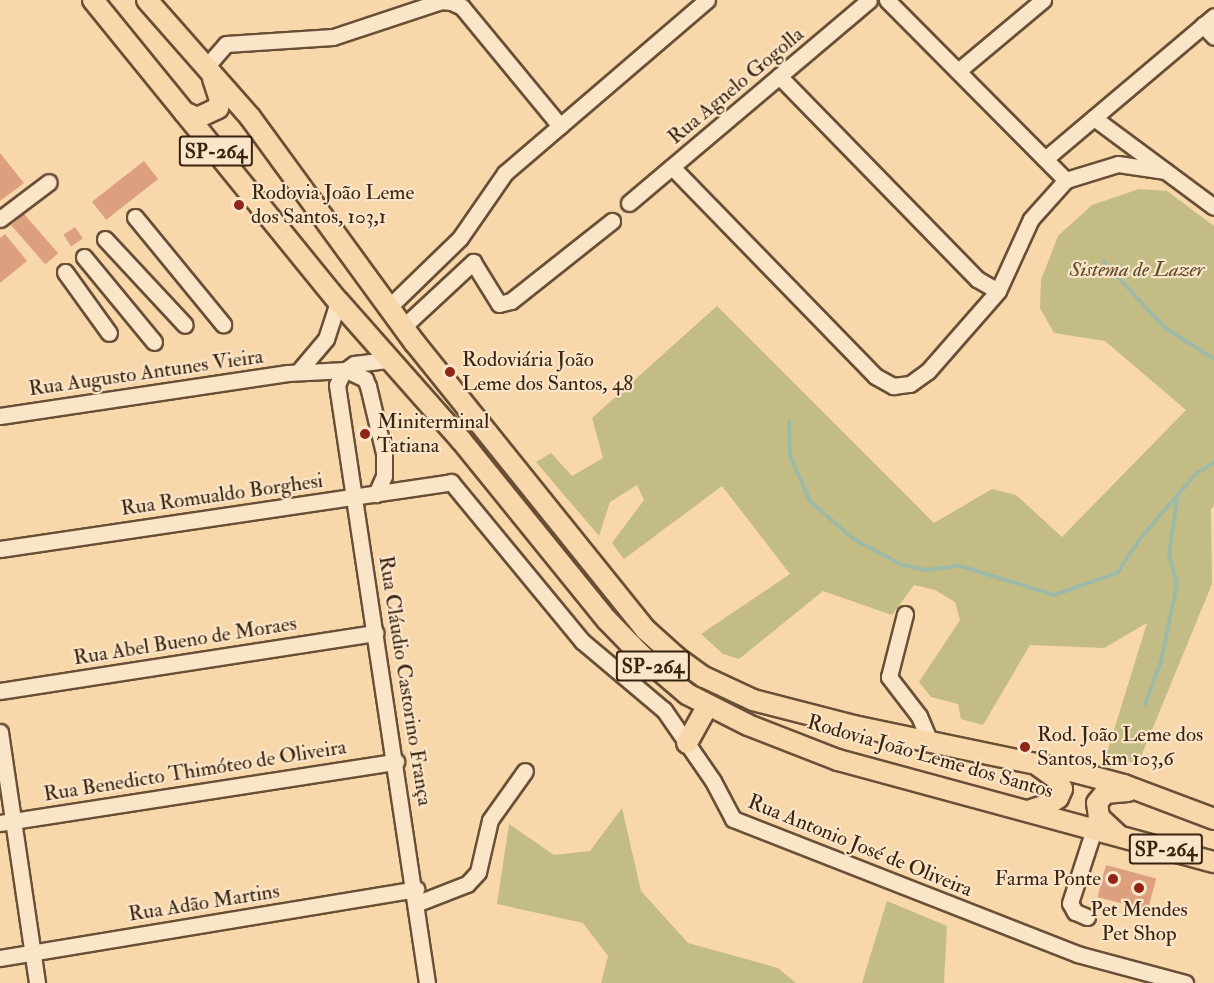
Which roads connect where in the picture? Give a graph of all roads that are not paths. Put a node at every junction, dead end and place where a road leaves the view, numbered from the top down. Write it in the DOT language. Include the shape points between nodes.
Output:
graph roads {
  1 [pos="93,0"];
  2 [pos="147,0"];
  3 [pos="707,0"];
  4 [pos="869,0"];
  5 [pos="888,0"];
  6 [pos="1043,0"];
  7 [pos="1209,20"];
  8 [pos="1214,37"];
  9 [pos="206,67"];
  10 [pos="958,71"];
  11 [pos="779,76"];
  12 [pos="184,112"];
  13 [pos="1094,118"];
  14 [pos="560,126"];
  15 [pos="1110,131"];
  16 [pos="1045,159"];
  17 [pos="1104,166"];
  18 [pos="672,167"];
  19 [pos="1165,171"];
  20 [pos="1066,180"];
  21 [pos="49,182"];
  22 [pos="629,203"];
  23 [pos="1214,207"];
  24 [pos="135,217"];
  25 [pos="0,219"];
  26 [pos="612,221"];
  27 [pos="460,238"];
  28 [pos="105,239"];
  29 [pos="84,257"];
  30 [pos="473,262"];
  31 [pos="65,272"];
  32 [pos="998,291"];
  33 [pos="338,302"];
  34 [pos="388,308"];
  35 [pos="223,324"];
  36 [pos="185,325"];
  37 [pos="403,327"];
  38 [pos="109,333"];
  39 [pos="154,342"];
  40 [pos="387,360"];
  41 [pos="350,367"];
  42 [pos="329,368"];
  43 [pos="298,372"];
  44 [pos="337,385"];
  45 [pos="0,416"];
  46 [pos="451,483"];
  47 [pos="375,494"];
  48 [pos="356,496"];
  49 [pos="0,549"];
  50 [pos="905,614"];
  51 [pos="376,633"];
  52 [pos="0,690"];
  53 [pos="708,705"];
  54 [pos="0,732"];
  55 [pos="928,740"];
  56 [pos="687,743"];
  57 [pos="1030,761"];
  58 [pos="396,762"];
  59 [pos="525,771"];
  60 [pos="1143,793"];
  61 [pos="1028,811"];
  62 [pos="1214,819"];
  63 [pos="7,822"];
  64 [pos="1094,829"];
  65 [pos="1118,836"];
  66 [pos="1214,862"];
  67 [pos="417,896"];
  68 [pos="1087,917"];
  69 [pos="33,953"];
  70 [pos="0,958"];
  71 [pos="37,983"];
  72 [pos="427,983"];
  73 [pos="1185,983"];
  1 -- 12 [label="main road, Rodovia João Leme dos Santos / SP-264"];
  2 -- 9 [label="main road, Rodovia João Leme dos Santos / SP-264"];
  3 -- 14 [label="street"];
  4 -- 11 [label="street, Rua Agnelo Gogolla"];
  5 -- 10 [label="street"];
  6 -- 10 [label="street"];
  7 -- 8 [label="street"];
  7 -- 13 [label="street"];
  9 -- 12 [label="main road" via="218,90 218,108 197,118"];
  9 -- 14 [label="street" via="226,44 333,37 451,2 462,7"];
  9 -- 34 [label="main road, Rodovia João Leme dos Santos / SP-264" via="250,117"];
  10 -- 16 [label="street"];
  11 -- 18 [label="street, Rua Agnelo Gogolla"];
  11 -- 32 [label="street" via="977,279"];
  12 -- 33 [label="main road, Rodovia João Leme dos Santos / SP-264"];
  13 -- 15 [label="street"];
  13 -- 16 [label="street"];
  14 -- 27 [label="street" via="505,173"];
  15 -- 17 [label="street" via="1115,153"];
  15 -- 19 [label="street"];
  16 -- 20 [label="street"];
  17 -- 19 [label="street" via="1130,163"];
  17 -- 20 [label="street"];
  18 -- 22 [label="street, Rua Agnelo Gogolla"];
  18 -- 32 [label="street" via="875,376 893,386 910,384 928,370"];
  19 -- 23 [label="street"];
  20 -- 32 [label="street" via="1031,219"];
  21 -- 25 [label="street"];
  24 -- 35 [label="street"];
  26 -- 30 [label="street" via="504,304 499,304"];
  27 -- 30 [label="street"];
  27 -- 34 [label="street"];
  28 -- 36 [label="street"];
  29 -- 39 [label="street"];
  30 -- 37 [label="street"];
  31 -- 38 [label="street"];
  33 -- 40 [label="main road, Rodovia João Leme dos Santos / SP-264"];
  33 -- 43 [label="street" via="326,339"];
  34 -- 37 [label="main road, Rodovia João Leme dos Santos / SP-264"];
  37 -- 55 [label="main road, Rodovia João Leme dos Santos / SP-264" via="646,630 676,657 704,677 753,700"];
  40 -- 41 [label="street"];
  40 -- 53 [label="main road, Rodovia João Leme dos Santos / SP-264" via="461,440 607,620 639,654 687,694"];
  41 -- 42 [label="street, Rua Augusto Antunes Vieira"];
  41 -- 44 [label="street"];
  41 -- 47 [label="street" via="368,386 384,453 384,476"];
  42 -- 43 [label="street, Rua Augusto Antunes Vieira"];
  42 -- 44 [label="street, Rua Cláudio Castorino França"];
  43 -- 45 [label="street, Rua Augusto Antunes Vieira"];
  44 -- 48 [label="street, Rua Cláudio Castorino França"];
  46 -- 47 [label="street, Rua Romualdo Borghesi"];
  46 -- 56 [label="street, Rua Antonio José de Oliveira" via="582,641 664,710"];
  47 -- 48 [label="street, Rua Romualdo Borghesi"];
  48 -- 49 [label="street, Rua Romualdo Borghesi"];
  48 -- 51 [label="street, Rua Cláudio Castorino França"];
  50 -- 55 [label="street" via="889,677 919,716"];
  51 -- 52 [label="street, Rua Abel Bueno de Moraes"];
  51 -- 58 [label="street, Rua Cláudio Castorino França"];
  53 -- 56 [label="main road"];
  53 -- 61 [label="main road, Rodovia João Leme dos Santos / SP-264" via="838,760"];
  54 -- 63 [label="street"];
  55 -- 57 [label="main road, Rodovia João Leme dos Santos / SP-264"];
  56 -- 73 [label="street, Rua Antonio José de Oliveira" via="733,819 1077,954"];
  57 -- 60 [label="main road, Rodovia João Leme dos Santos / SP-264"];
  57 -- 61 [label="main road" via="1058,780 1062,789 1052,802"];
  58 -- 63 [label="street, Rua Benedicto Thimóteo de Oliveira"];
  58 -- 67 [label="street, Rua Cláudio Castorino França"];
  59 -- 67 [label="street, Rua Adão Martins" via="490,820 478,872 467,884"];
  60 -- 62 [label="main road, Rodovia João Leme dos Santos / SP-264"];
  60 -- 65 [label="main road" via="1115,790 1104,794 1097,803 1099,818"];
  61 -- 64 [label="main road, Rodovia João Leme dos Santos / SP-264"];
  63 -- 69 [label="street"];
  64 -- 65 [label="main road, Rodovia João Leme dos Santos / SP-264"];
  64 -- 68 [label="street" via="1070,903 1076,912"];
  65 -- 66 [label="main road, Rodovia João Leme dos Santos / SP-264"];
  67 -- 69 [label="street, Rua Adão Martins"];
  67 -- 72 [label="street, Rua Cláudio Castorino França"];
  69 -- 70 [label="street, Rua Adão Martins"];
  69 -- 71 [label="street"];
}
